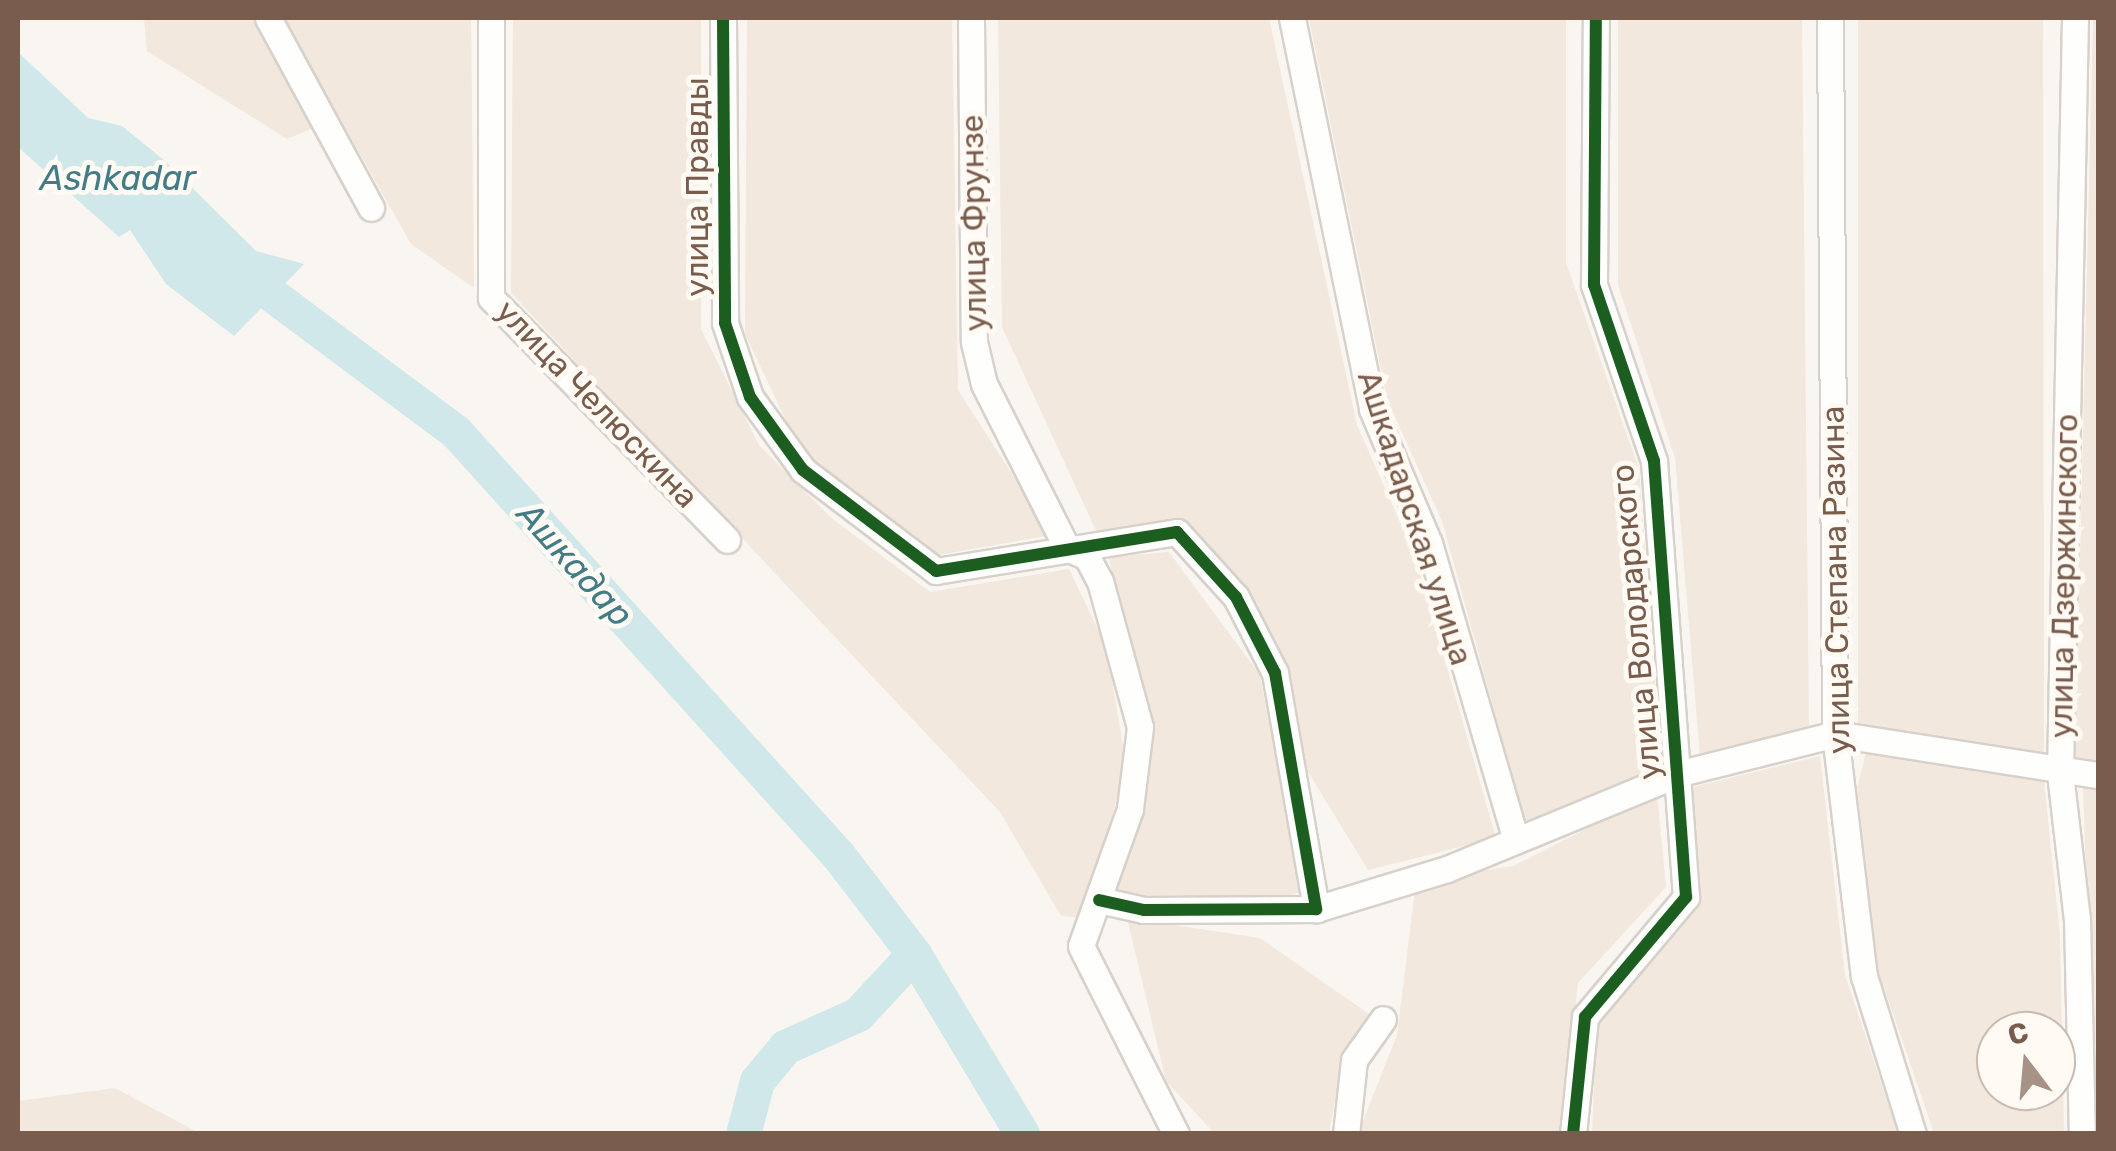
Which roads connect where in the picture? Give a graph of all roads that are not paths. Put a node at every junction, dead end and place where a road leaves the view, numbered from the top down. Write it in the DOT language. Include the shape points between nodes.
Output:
graph roads {
  1 [pos="268,18"];
  2 [pos="491,18"];
  3 [pos="723,18"];
  4 [pos="972,18"];
  5 [pos="1292,18"];
  6 [pos="1596,18"];
  7 [pos="1830,18"];
  8 [pos="2075,18"];
  9 [pos="371,208"];
  10 [pos="727,540"];
  11 [pos="1067,548"];
  12 [pos="1835,734"];
  13 [pos="1677,774"];
  14 [pos="2060,774"];
  15 [pos="2098,775"];
  16 [pos="1516,840"];
  17 [pos="1099,900"];
  18 [pos="1316,909"];
  19 [pos="1383,1019"];
  20 [pos="1176,1134"];
  21 [pos="1346,1134"];
  22 [pos="1573,1134"];
  23 [pos="1913,1134"];
  24 [pos="2082,1134"];
  1 -- 9 [label="street"];
  2 -- 10 [label="street, улица Челюскина" via="491,298"];
  3 -- 11 [label="street, улица Правды" via="725,324 750,398 802,470 936,570"];
  4 -- 11 [label="street, улица Фрунзе" via="974,342 984,384"];
  5 -- 16 [label="street, Ашкадарская улица" via="1372,409 1428,543"];
  6 -- 13 [label="street, улица Володарского" via="1594,285 1654,461"];
  7 -- 12 [label="street, улица Степана Разина"];
  8 -- 14 [label="street, улица Дзержинского"];
  11 -- 17 [label="street, улица Фрунзе" via="1087,557 1100,581 1140,727 1130,809"];
  11 -- 18 [label="street, улица Правды" via="1177,532 1236,597 1275,673"];
  12 -- 13 [label="street"];
  12 -- 14 [label="street"];
  12 -- 23 [label="street, улица Степана Разина" via="1864,976"];
  13 -- 16 [label="street"];
  13 -- 22 [label="street, улица Володарского" via="1686,897 1585,1016"];
  14 -- 15 [label="street"];
  14 -- 24 [label="street, улица Дзержинского" via="2077,920"];
  16 -- 18 [label="street"];
  17 -- 18 [label="street" via="1144,910"];
  17 -- 20 [label="street, улица Фрунзе" via="1081,946"];
  19 -- 21 [label="street" via="1354,1060"];
}
